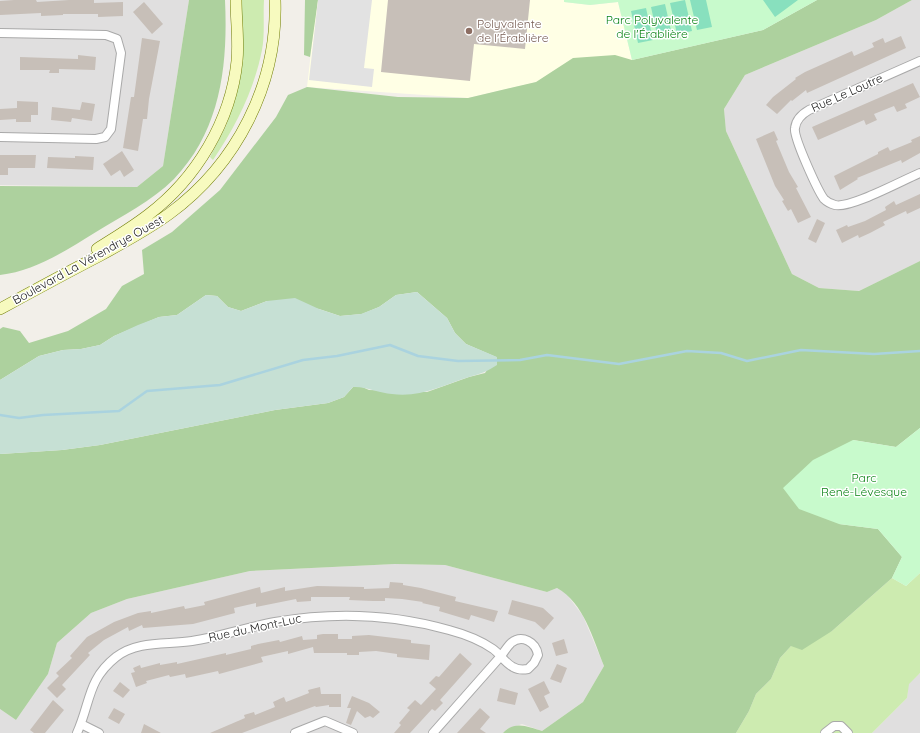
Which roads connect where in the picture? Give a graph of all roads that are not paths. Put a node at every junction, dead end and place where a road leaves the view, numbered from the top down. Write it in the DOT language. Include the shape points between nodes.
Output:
graph roads {
  1 [pos="236,0"];
  2 [pos="274,0"];
  3 [pos="0,33"];
  4 [pos="920,61"];
  5 [pos="0,138"];
  6 [pos="920,173"];
  7 [pos="18,299"];
  8 [pos="0,309"];
  9 [pos="501,656"];
  10 [pos="81,724"];
  11 [pos="78,733"];
  12 [pos="99,733"];
  13 [pos="296,733"];
  14 [pos="353,733"];
  15 [pos="433,733"];
  16 [pos="825,733"];
  17 [pos="848,733"];
  1 -- 7 [label="main road" via="237,60 233,87 218,128 199,161 174,191 148,215"];
  2 -- 7 [label="main road, Boulevard La Vérendrye Ouest" via="272,42 263,85 240,138 217,170 181,205 153,225"];
  3 -- 5 [label="street" via="106,35 117,39 121,53 111,128 106,137"];
  4 -- 6 [label="street, Rue Le Loutre" via="809,110 799,117 794,128 796,140 822,195 825,200 835,205 848,204"];
  7 -- 8 [label="main road, Boulevard La Vérendrye Ouest"];
  9 -- 9 [label="street, Rue du Mont-Luc" via="511,666 524,670 537,659 537,650 529,640 522,639 511,643"];
  9 -- 10 [label="street, Rue du Mont-Luc" via="462,634 397,619 339,616 274,622 196,641 142,646 126,651 106,666 95,681"];
  9 -- 15 [label="street"];
  10 -- 11 [label="street, Rue du Mont-Luc"];
  10 -- 12 [label="street"];
  13 -- 14 [label="street" via="325,721"];
  16 -- 17 [label="street" via="834,726 841,726"];
}
